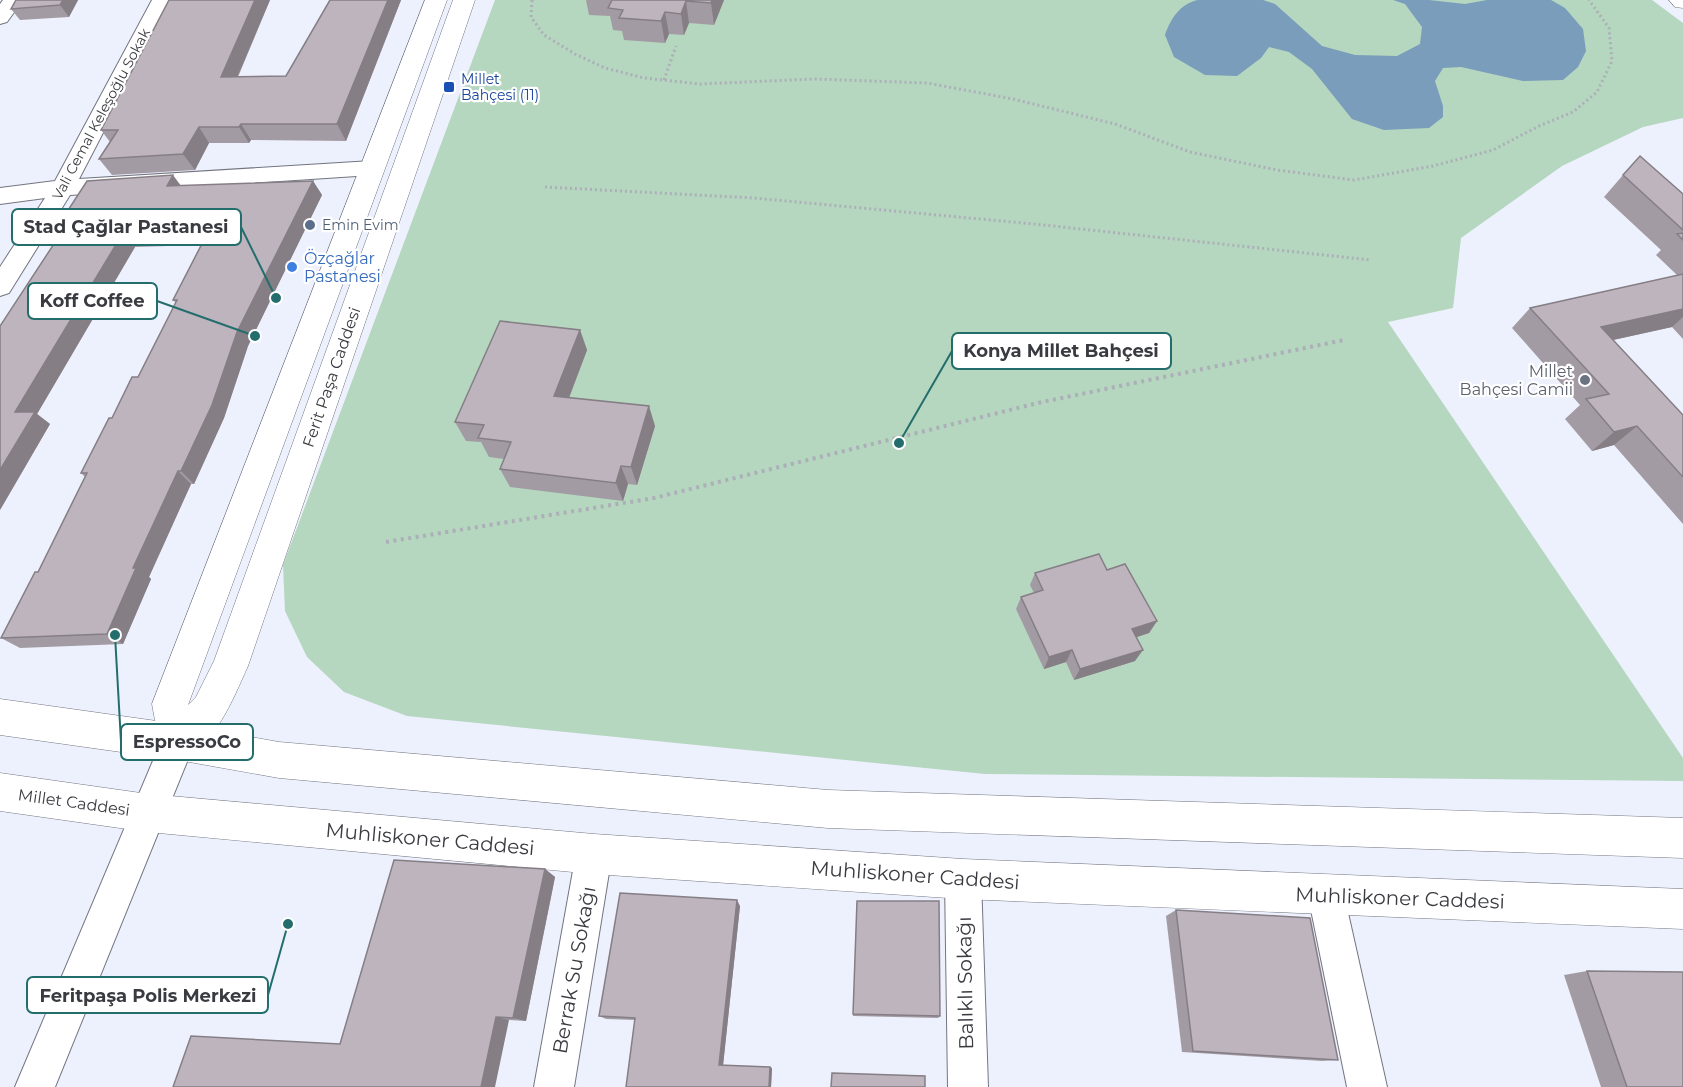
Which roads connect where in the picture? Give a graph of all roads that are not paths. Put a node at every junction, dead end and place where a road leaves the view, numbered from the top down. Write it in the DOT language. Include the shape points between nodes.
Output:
graph roads {
  1 [pos="13,0"];
  2 [pos="162,0"];
  3 [pos="436,0"];
  4 [pos="464,0"];
  5 [pos="0,18"];
  6 [pos="372,168"];
  7 [pos="63,188"];
  8 [pos="0,196"];
  9 [pos="0,287"];
  10 [pos="0,717"];
  11 [pos="178,742"];
  12 [pos="0,792"];
  13 [pos="148,813"];
  14 [pos="1683,838"];
  15 [pos="594,854"];
  16 [pos="963,879"];
  17 [pos="1326,895"];
  18 [pos="1683,909"];
  19 [pos="35,1087"];
  20 [pos="554,1087"];
  21 [pos="968,1087"];
  22 [pos="1367,1087"];
  1 -- 5 [label="street"];
  2 -- 7 [label="street, Vali Cemal Keleşoğlu Sokak"];
  3 -- 6 [label="main road, Ferit Paşa Caddesi"];
  4 -- 11 [label="main road, Ferit Paşa Caddesi" via="230,666 209,709"];
  6 -- 7 [label="street"];
  6 -- 11 [label="main road, Ferit Paşa Caddesi" via="170,704"];
  7 -- 8 [label="street"];
  7 -- 9 [label="street, Vali Cemal Keleşoğlu Sokak"];
  10 -- 11 [label="main road"];
  11 -- 13 [label="street, Ferit Paşa Caddesi"];
  11 -- 14 [label="main road" via="279,760 828,809"];
  12 -- 13 [label="main road, Millet Caddesi"];
  13 -- 15 [label="main road, Muhliskoner Caddesi"];
  13 -- 19 [label="street, Ferit Paşa Caddesi"];
  15 -- 16 [label="main road, Muhliskoner Caddesi"];
  15 -- 20 [label="street, Berrak Su Sokağı"];
  16 -- 17 [label="main road, Muhliskoner Caddesi"];
  16 -- 21 [label="street, Balıklı Sokağı"];
  17 -- 18 [label="main road, Muhliskoner Caddesi"];
  17 -- 22 [label="street"];
}
